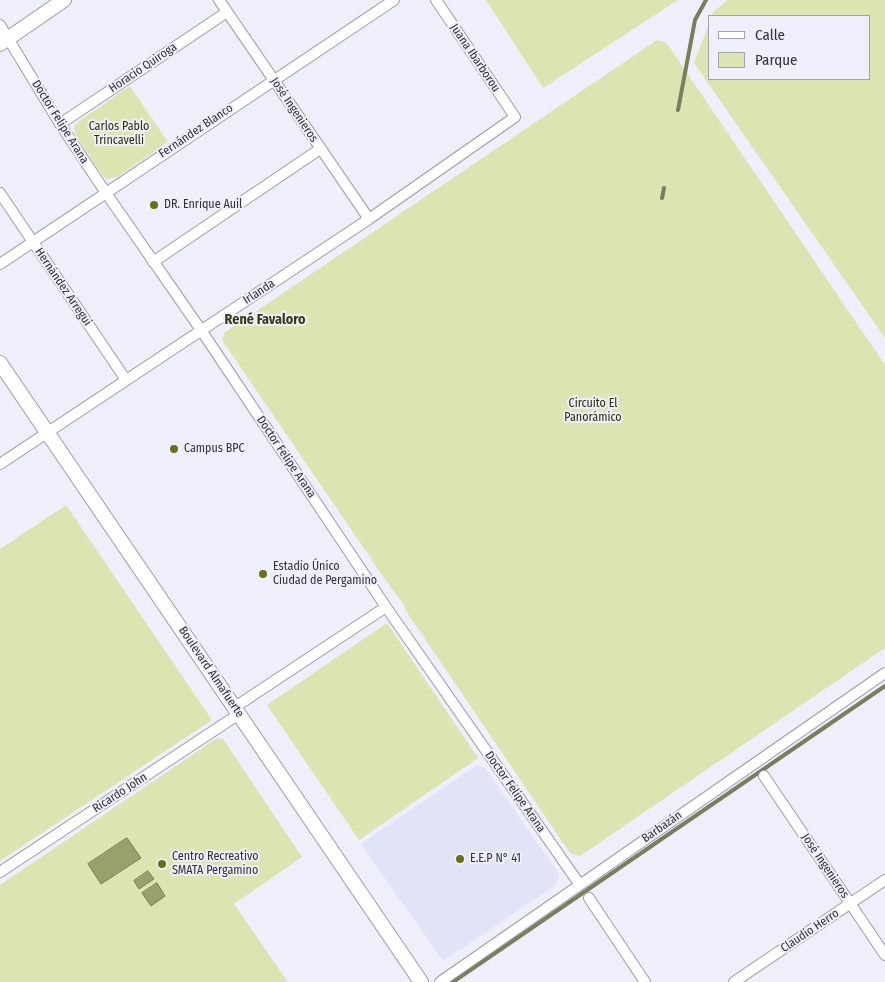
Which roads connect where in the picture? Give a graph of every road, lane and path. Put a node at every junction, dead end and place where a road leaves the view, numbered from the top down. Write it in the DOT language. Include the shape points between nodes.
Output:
graph roads {
  1 [pos="64,0"];
  2 [pos="219,0"];
  3 [pos="394,0"];
  4 [pos="436,0"];
  5 [pos="227,12"];
  6 [pos="0,25"];
  7 [pos="4,41"];
  8 [pos="273,80"];
  9 [pos="515,117"];
  10 [pos="60,124"];
  11 [pos="320,149"];
  12 [pos="0,193"];
  13 [pos="106,193"];
  14 [pos="369,220"];
  15 [pos="32,242"];
  16 [pos="153,262"];
  17 [pos="0,264"];
  18 [pos="201,330"];
  19 [pos="0,363"];
  20 [pos="126,380"];
  21 [pos="47,432"];
  22 [pos="0,464"];
  23 [pos="386,607"];
  24 [pos="885,673"];
  25 [pos="237,711"];
  26 [pos="764,776"];
  27 [pos="0,872"];
  28 [pos="885,880"];
  29 [pos="580,884"];
  30 [pos="589,898"];
  31 [pos="850,903"];
  32 [pos="885,955"];
  33 [pos="421,982"];
  34 [pos="440,982"];
  35 [pos="645,982"];
  36 [pos="734,982"];
  1 -- 7 [label="main road"];
  2 -- 5 [label="street, José Ingenieros"];
  3 -- 8 [label="street, Fernández Blanco"];
  4 -- 9 [label="street, Juana Ibarborou"];
  5 -- 8 [label="street, José Ingenieros"];
  5 -- 10 [label="street, Horacio Quiroga"];
  6 -- 7 [label="street, Doctor Felipe Arana"];
  7 -- 10 [label="street, Doctor Felipe Arana"];
  8 -- 11 [label="street, José Ingenieros"];
  8 -- 13 [label="street, Fernández Blanco"];
  9 -- 14 [label="street, Irlanda"];
  10 -- 13 [label="street, Doctor Felipe Arana"];
  11 -- 14 [label="street, José Ingenieros"];
  11 -- 16 [label="street"];
  12 -- 15 [label="street, Hernández Arregui"];
  13 -- 15 [label="street, Fernández Blanco"];
  13 -- 16 [label="street, Doctor Felipe Arana"];
  14 -- 18 [label="street, Irlanda"];
  15 -- 17 [label="street, Fernández Blanco"];
  15 -- 20 [label="street, Hernández Arregui"];
  16 -- 18 [label="street, Doctor Felipe Arana"];
  18 -- 20 [label="street, Irlanda"];
  18 -- 23 [label="street, Doctor Felipe Arana"];
  19 -- 21 [label="main road, Boulevard Almafuerte"];
  20 -- 21 [label="street, Irlanda"];
  21 -- 22 [label="street, Irlanda"];
  21 -- 25 [label="main road, Boulevard Almafuerte"];
  23 -- 25 [label="street, Ricardo John"];
  23 -- 29 [label="street, Doctor Felipe Arana"];
  24 -- 29 [label="street, Barbazán"];
  25 -- 27 [label="street, Ricardo John"];
  25 -- 33 [label="main road, Boulevard Almafuerte"];
  26 -- 31 [label="street, José Ingenieros"];
  28 -- 31 [label="street, Claudio Herro"];
  29 -- 34 [label="street, Barbazán"];
  30 -- 35 [label="street"];
  31 -- 32 [label="street, José Ingenieros"];
  31 -- 36 [label="street, Claudio Herro"];
}
